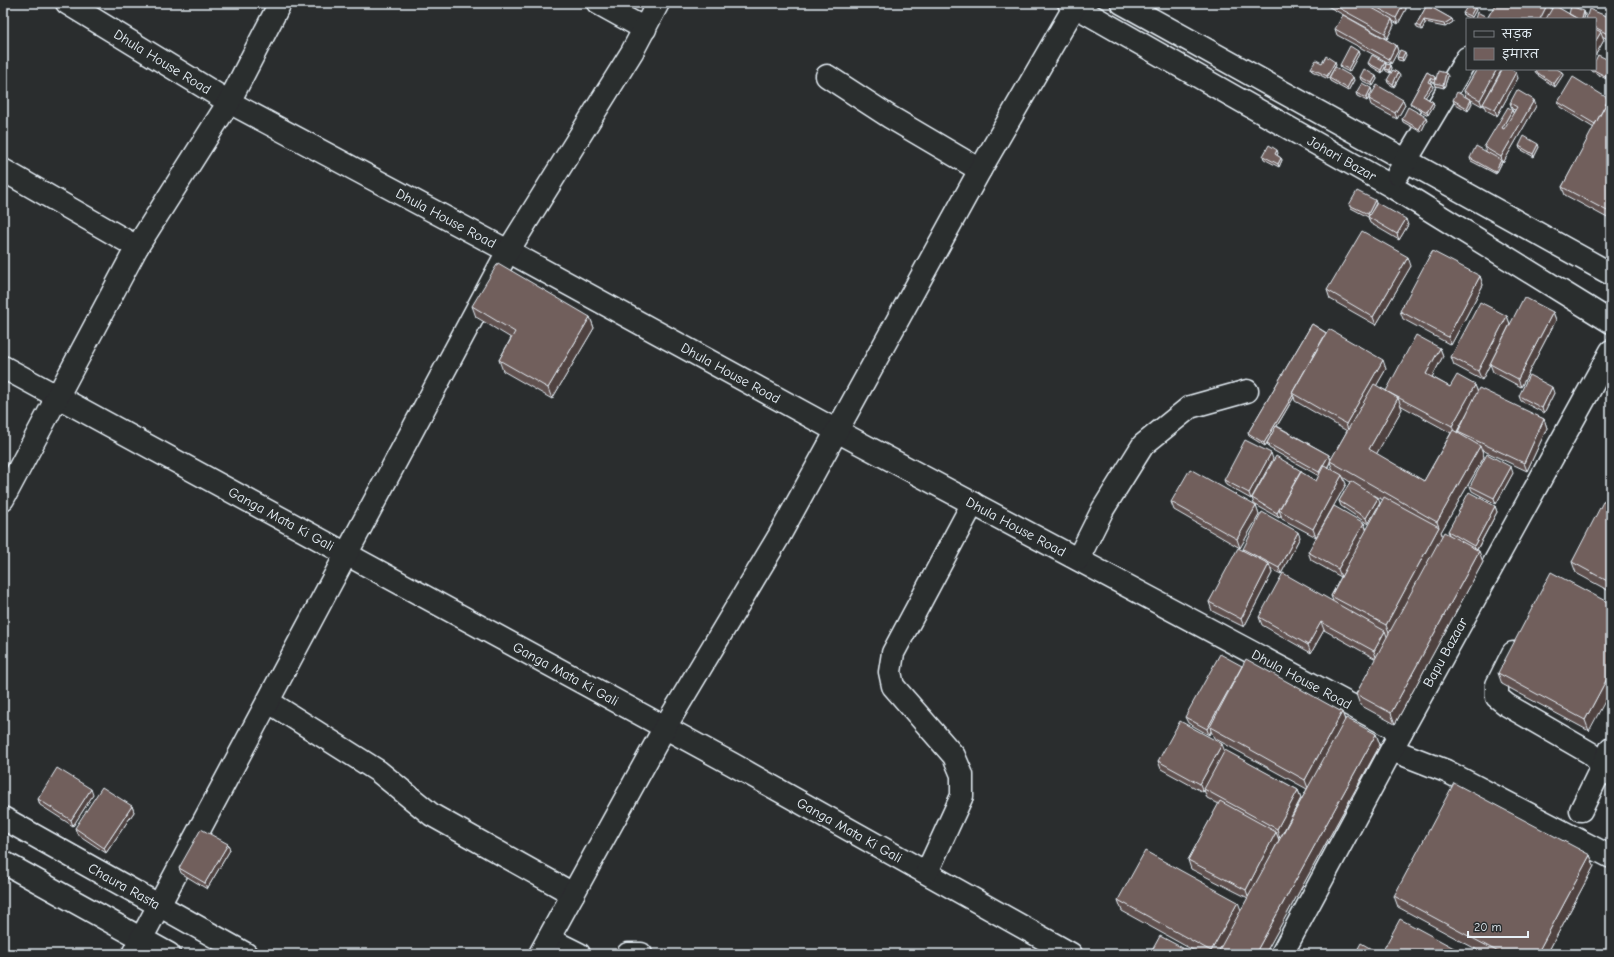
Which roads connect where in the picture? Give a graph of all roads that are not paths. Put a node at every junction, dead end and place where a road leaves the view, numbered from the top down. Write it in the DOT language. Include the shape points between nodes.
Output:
graph roads {
  1 [pos="67,3"];
  2 [pos="280,3"];
  3 [pos="598,3"];
  4 [pos="658,3"];
  5 [pos="1122,3"];
  6 [pos="1072,5"];
  7 [pos="645,29"];
  8 [pos="1466,60"];
  9 [pos="827,76"];
  10 [pos="1280,91"];
  11 [pos="229,102"];
  12 [pos="1266,115"];
  13 [pos="1406,161"];
  14 [pos="3,170"];
  15 [pos="980,170"];
  16 [pos="1391,186"];
  17 [pos="137,247"];
  18 [pos="508,250"];
  19 [pos="1611,274"];
  20 [pos="1611,322"];
  21 [pos="1611,351"];
  22 [pos="3,367"];
  23 [pos="1247,391"];
  24 [pos="58,397"];
  25 [pos="837,431"];
  26 [pos="3,499"];
  27 [pos="973,503"];
  28 [pos="347,554"];
  29 [pos="1078,559"];
  30 [pos="1522,635"];
  31 [pos="269,702"];
  32 [pos="665,727"];
  33 [pos="1396,741"];
  34 [pos="1608,763"];
  35 [pos="1581,810"];
  36 [pos="3,818"];
  37 [pos="1611,857"];
  38 [pos="3,862"];
  39 [pos="927,872"];
  40 [pos="573,894"];
  41 [pos="159,905"];
  42 [pos="138,946"];
  43 [pos="544,946"];
  44 [pos="169,954"];
  45 [pos="246,954"];
  46 [pos="579,954"];
  47 [pos="628,954"];
  48 [pos="641,954"];
  49 [pos="1071,954"];
  50 [pos="1282,954"];
  1 -- 11 [label="street, Dhula House Road"];
  2 -- 11 [label="street"];
  3 -- 7 [label="street"];
  4 -- 7 [label="street"];
  5 -- 10 [label="street, Johari Bazar"];
  6 -- 12 [label="street, Johari Bazar"];
  6 -- 15 [label="street"];
  7 -- 18 [label="street"];
  8 -- 13 [label="street"];
  9 -- 15 [label="street" via="890,118"];
  10 -- 12 [label="street"];
  10 -- 13 [label="street, Johari Bazar"];
  11 -- 17 [label="street"];
  11 -- 18 [label="street, Dhula House Road"];
  12 -- 16 [label="street, Johari Bazar"];
  13 -- 16 [label="street"];
  13 -- 19 [label="street, Johari Bazar"];
  14 -- 17 [label="street"];
  15 -- 25 [label="street"];
  16 -- 20 [label="street, Johari Bazar"];
  17 -- 24 [label="street"];
  18 -- 25 [label="street, Dhula House Road"];
  18 -- 28 [label="street"];
  21 -- 33 [label="street, Bapu Bazaar"];
  22 -- 24 [label="street, Ganga Mata Ki Gali"];
  23 -- 29 [label="street" via="1190,407 1143,445 1103,509"];
  24 -- 26 [label="street"];
  24 -- 28 [label="street, Ganga Mata Ki Gali"];
  25 -- 27 [label="street, Dhula House Road"];
  25 -- 32 [label="street" via="778,538"];
  27 -- 29 [label="street, Dhula House Road"];
  27 -- 39 [label="street" via="893,653 890,672 893,686 954,756 962,775 962,796"];
  28 -- 31 [label="street"];
  28 -- 32 [label="street, Ganga Mata Ki Gali"];
  29 -- 33 [label="street, Dhula House Road"];
  30 -- 34 [label="street" via="1497,686 1497,697"];
  31 -- 40 [label="street" via="378,771 432,815"];
  31 -- 41 [label="street"];
  32 -- 39 [label="street, Ganga Mata Ki Gali"];
  32 -- 40 [label="street"];
  33 -- 37 [label="street, Dhula House Road" via="1446,771"];
  33 -- 50 [label="street, Bapu Bazaar"];
  34 -- 35 [label="street"];
  36 -- 41 [label="street, Chaura Rasta"];
  38 -- 42 [label="street"];
  39 -- 49 [label="street, Ganga Mata Ki Gali"];
  40 -- 43 [label="street"];
  41 -- 42 [label="street"];
  41 -- 45 [label="street, Chaura Rasta"];
  42 -- 44 [label="street"];
  43 -- 46 [label="street"];
  47 -- 48 [label="street"];
}
